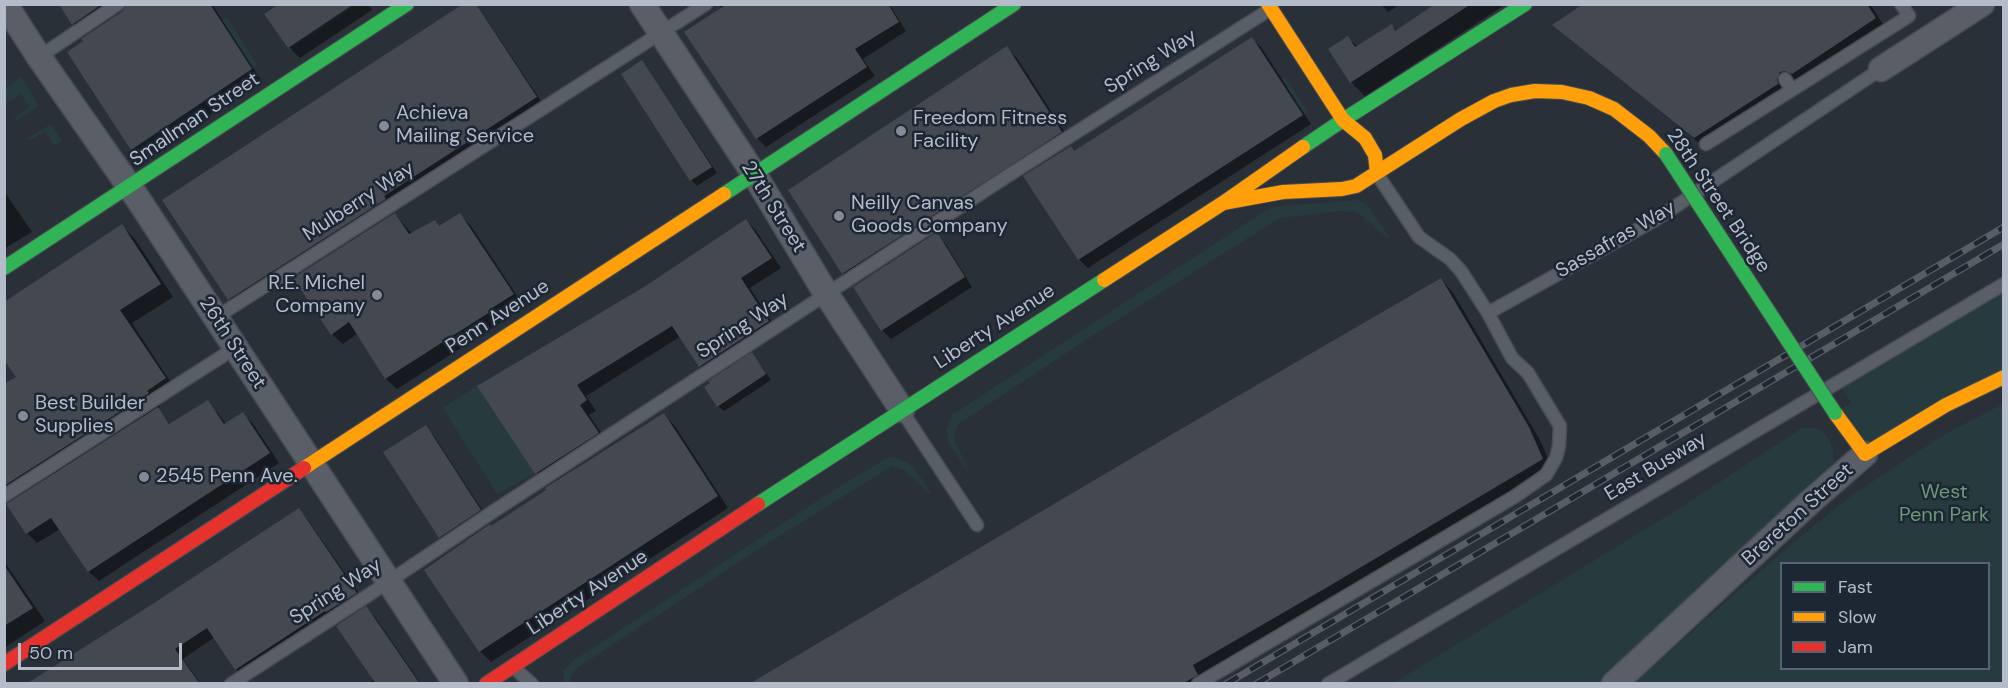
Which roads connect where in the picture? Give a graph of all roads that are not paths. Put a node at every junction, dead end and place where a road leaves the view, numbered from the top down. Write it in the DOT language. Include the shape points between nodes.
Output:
graph roads {
  1 [pos="5,4"];
  2 [pos="118,4"];
  3 [pos="407,4"];
  4 [pos="642,4"];
  5 [pos="706,4"];
  6 [pos="1014,4"];
  7 [pos="1525,4"];
  8 [pos="1901,4"];
  9 [pos="1982,4"];
  10 [pos="1272,6"];
  11 [pos="661,33"];
  12 [pos="39,57"];
  13 [pos="1881,69"];
  14 [pos="1343,120"];
  15 [pos="1345,140"];
  16 [pos="1706,144"];
  17 [pos="1356,166"];
  18 [pos="1377,173"];
  19 [pos="754,174"];
  20 [pos="130,187"];
  21 [pos="1223,203"];
  22 [pos="4,268"];
  23 [pos="2004,284"];
  24 [pos="827,295"];
  25 [pos="1488,313"];
  26 [pos="215,318"];
  27 [pos="235,348"];
  28 [pos="2004,376"];
  29 [pos="902,410"];
  30 [pos="1865,454"];
  31 [pos="312,464"];
  32 [pos="4,496"];
  33 [pos="977,525"];
  34 [pos="388,581"];
  35 [pos="4,664"];
  36 [pos="513,666"];
  37 [pos="231,684"];
  38 [pos="456,684"];
  39 [pos="486,684"];
  40 [pos="532,684"];
  41 [pos="1198,684"];
  42 [pos="1328,684"];
  43 [pos="1614,684"];
  1 -- 12 [label="street, 26th Street"];
  2 -- 12 [label="lane"];
  3 -- 20 [label="street, Smallman Street"];
  4 -- 11 [label="street, 27th Street"];
  5 -- 11 [label="lane, Mulberry Way"];
  6 -- 19 [label="street, Penn Avenue"];
  7 -- 14 [label="street, Liberty Avenue"];
  8 -- 16 [label="lane" via="1909,16 1789,84"];
  9 -- 13 [label="street, Sassafras Way"];
  10 -- 14 [label="street"];
  10 -- 24 [label="lane, Spring Way"];
  11 -- 19 [label="street, 27th Street"];
  11 -- 26 [label="lane, Mulberry Way"];
  12 -- 20 [label="street, 26th Street"];
  13 -- 25 [label="lane, Sassafras Way" via="1655,220"];
  14 -- 15 [label="street"];
  14 -- 18 [label="street" via="1365,138 1375,155"];
  14 -- 21 [label="street, Liberty Avenue"];
  17 -- 18 [label="street"];
  18 -- 21 [label="street, 28th Street Bridge" via="1356,186 1342,189 1283,192"];
  18 -- 25 [label="lane" via="1419,237 1461,271"];
  18 -- 30 [label="street, 28th Street Bridge, bridge" via="1461,119 1511,95 1562,92 1614,109 1650,135 1666,154"];
  19 -- 24 [label="street, 27th Street"];
  19 -- 31 [label="street, Penn Avenue"];
  20 -- 22 [label="street, Smallman Street"];
  20 -- 26 [label="street, 26th Street"];
  21 -- 29 [label="street, Liberty Avenue"];
  23 -- 42 [label="lane, East Busway"];
  24 -- 29 [label="street, 27th Street"];
  24 -- 34 [label="lane, Spring Way"];
  25 -- 41 [label="lane" via="1512,358 1528,373 1560,426 1556,458 1546,475"];
  26 -- 27 [label="street, 26th Street"];
  27 -- 31 [label="street, 26th Street"];
  27 -- 32 [label="lane"];
  28 -- 30 [label="street, Brereton Street" via="1946,405"];
  29 -- 33 [label="lane"];
  29 -- 36 [label="street, Liberty Avenue"];
  30 -- 43 [label="street, Brereton Street"];
  31 -- 34 [label="street, 26th Street"];
  31 -- 35 [label="street, Penn Avenue"];
  34 -- 37 [label="lane, Spring Way"];
  34 -- 38 [label="street, 26th Street"];
  36 -- 39 [label="street, Liberty Avenue"];
  36 -- 40 [label="lane"];
}
